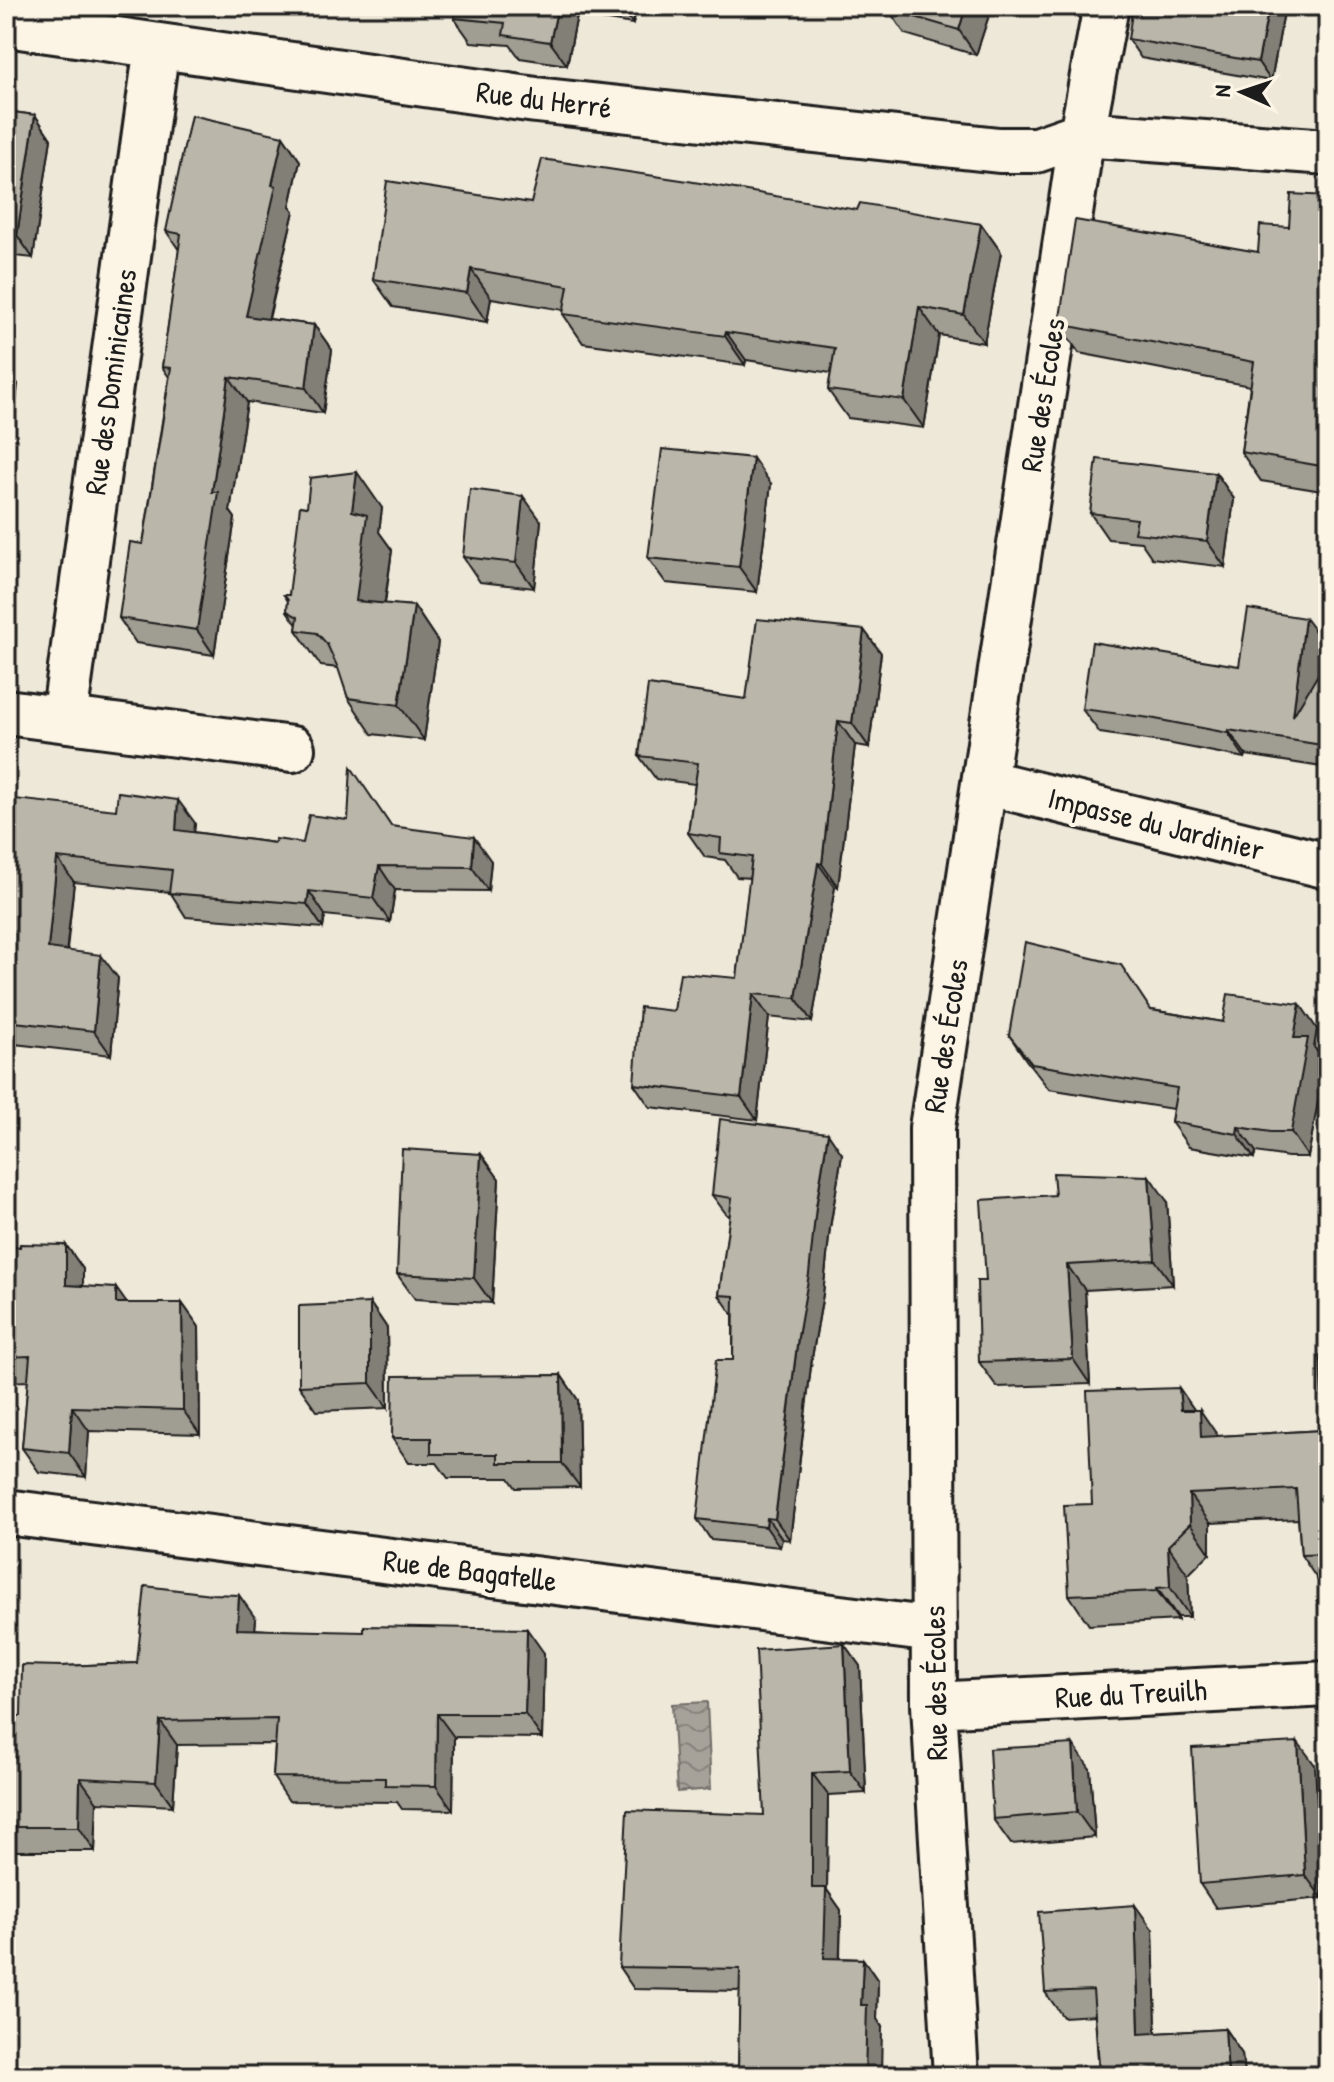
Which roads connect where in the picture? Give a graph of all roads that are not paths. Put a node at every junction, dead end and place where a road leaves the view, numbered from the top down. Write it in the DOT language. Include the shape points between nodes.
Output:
graph roads {
  1 [pos="1106,6"];
  2 [pos="6,24"];
  3 [pos="157,46"];
  4 [pos="1082,134"];
  5 [pos="1328,152"];
  6 [pos="6,712"];
  7 [pos="64,719"];
  8 [pos="292,749"];
  9 [pos="985,782"];
  10 [pos="1328,866"];
  11 [pos="6,1512"];
  12 [pos="934,1630"];
  13 [pos="1328,1684"];
  14 [pos="934,1705"];
  15 [pos="956,2076"];
  1 -- 4 [label="street, Rue des Écoles"];
  2 -- 3 [label="street, Rue du Herré"];
  3 -- 4 [label="street, Rue du Herré" via="536,100 999,150 1036,150"];
  3 -- 7 [label="street, Rue des Dominicaines"];
  4 -- 5 [label="street"];
  4 -- 9 [label="street, Rue des Écoles"];
  6 -- 7 [label="street"];
  7 -- 8 [label="street"];
  9 -- 10 [label="street, Impasse du Jardinier"];
  9 -- 12 [label="street, Rue des Écoles" via="932,1128"];
  11 -- 12 [label="street, Rue de Bagatelle"];
  12 -- 14 [label="street, Rue des Écoles"];
  13 -- 14 [label="street, Rue du Treuilh"];
  14 -- 15 [label="street, Rue des Écoles"];
}
